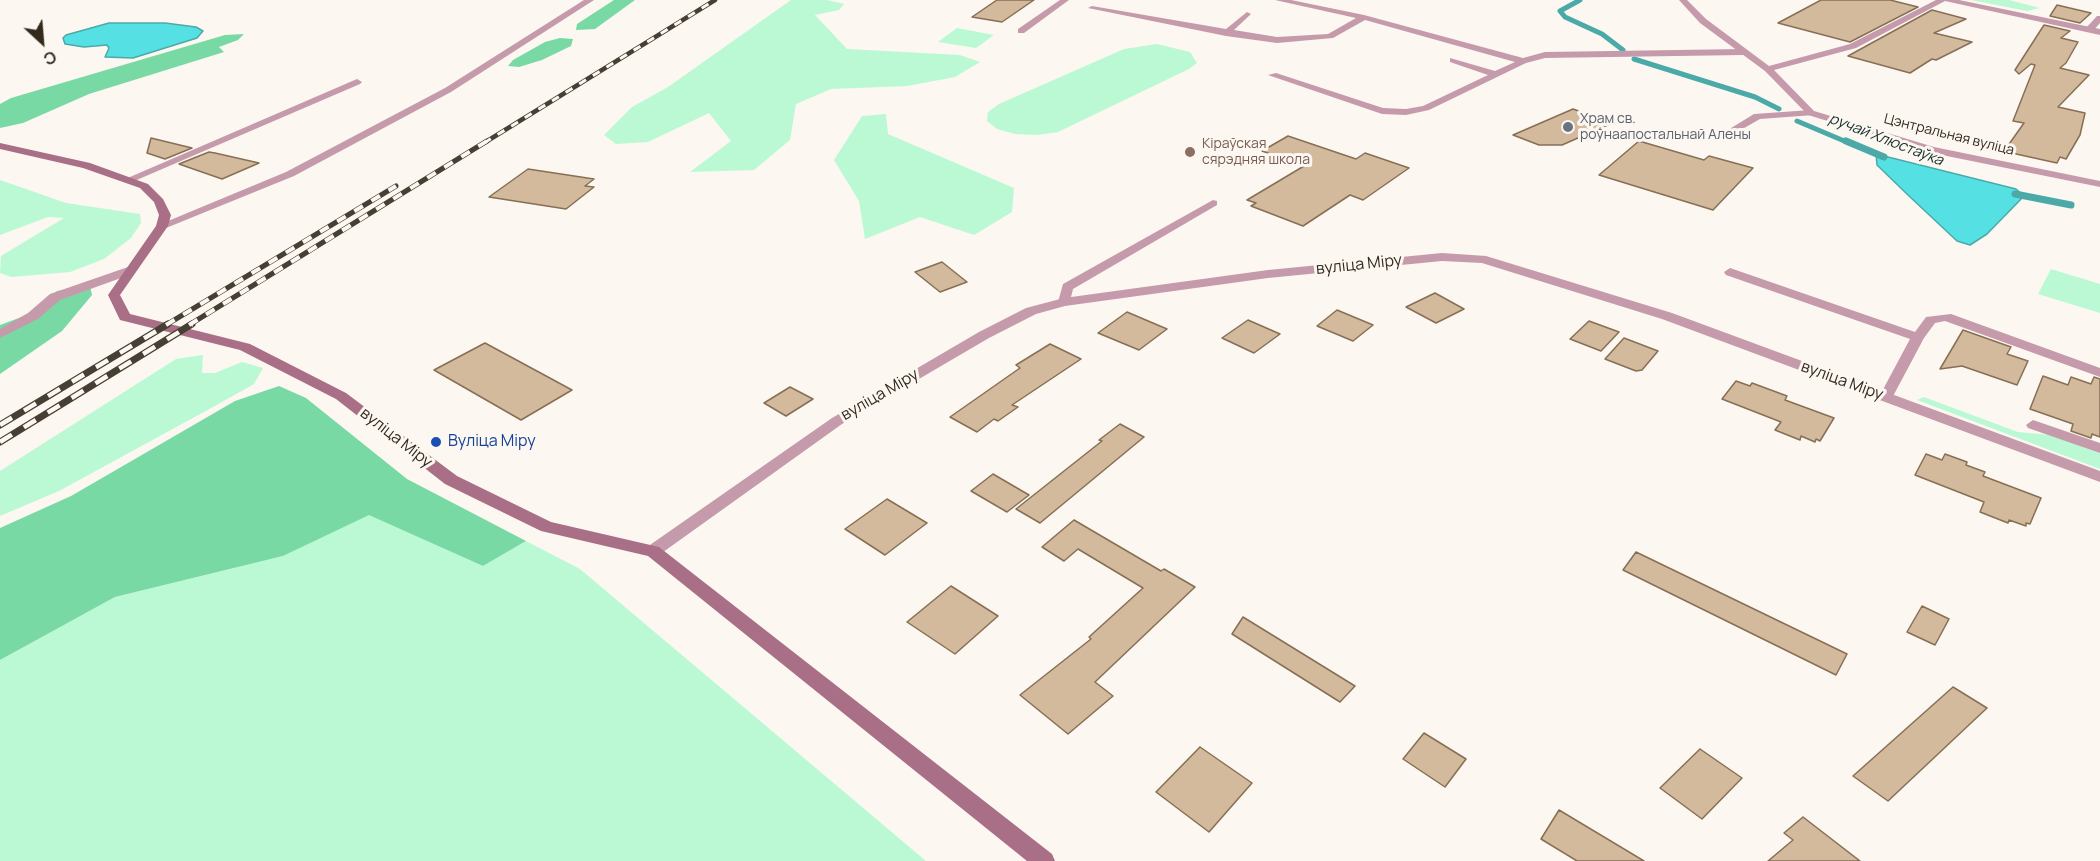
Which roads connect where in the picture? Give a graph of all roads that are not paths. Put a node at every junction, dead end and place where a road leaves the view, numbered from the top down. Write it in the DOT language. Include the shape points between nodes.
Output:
graph roads {
  1 [pos="590,0"];
  2 [pos="1065,0"];
  3 [pos="1279,0"];
  4 [pos="1683,0"];
  5 [pos="1942,0"];
  6 [pos="1948,0"];
  7 [pos="1092,8"];
  8 [pos="1247,14"];
  9 [pos="1364,17"];
  10 [pos="2100,18"];
  11 [pos="2089,30"];
  12 [pos="1021,31"];
  13 [pos="2100,32"];
  14 [pos="1226,33"];
  15 [pos="1743,52"];
  16 [pos="1453,60"];
  17 [pos="1523,61"];
  18 [pos="1768,69"];
  19 [pos="1495,74"];
  20 [pos="1273,75"];
  21 [pos="357,82"];
  22 [pos="1811,113"];
  23 [pos="1728,133"];
  24 [pos="0,146"];
  25 [pos="128,180"];
  26 [pos="2100,184"];
  27 [pos="1213,203"];
  28 [pos="162,226"];
  29 [pos="128,271"];
  30 [pos="1730,272"];
  31 [pos="1064,302"];
  32 [pos="0,334"];
  33 [pos="1918,337"];
  34 [pos="2100,373"];
  35 [pos="1886,397"];
  36 [pos="2033,425"];
  37 [pos="2100,448"];
  38 [pos="2100,477"];
  39 [pos="653,550"];
  40 [pos="1044,861"];
  1 -- 28 [label="street" via="448,90 290,174"];
  2 -- 12 [label="street"];
  3 -- 9 [label="street"];
  4 -- 15 [label="street, Цэнтральная вуліца"];
  5 -- 18 [label="street" via="1853,46"];
  6 -- 11 [label="street"];
  7 -- 14 [label="street"];
  8 -- 14 [label="street"];
  9 -- 14 [label="street" via="1340,33 1317,39 1277,40"];
  9 -- 17 [label="street"];
  10 -- 11 [label="street"];
  11 -- 13 [label="street"];
  15 -- 17 [label="street" via="1545,55"];
  15 -- 18 [label="street, Цэнтральная вуліца"];
  16 -- 19 [label="street"];
  17 -- 19 [label="street"];
  18 -- 22 [label="street, Цэнтральная вуліца"];
  19 -- 20 [label="street" via="1426,108 1406,112 1383,111"];
  21 -- 25 [label="street"];
  22 -- 23 [label="street" via="1758,116"];
  22 -- 26 [label="street, Цэнтральная вуліца" via="1932,150"];
  24 -- 25 [label="street" via="86,165"];
  25 -- 28 [label="street" via="144,186 159,201 165,215"];
  27 -- 31 [label="street" via="1067,287"];
  28 -- 29 [label="street"];
  29 -- 32 [label="street" via="55,297 33,316"];
  29 -- 39 [label="street, вуліца Міру" via="114,295 124,317 245,347 341,396 452,480 547,527"];
  30 -- 33 [label="street"];
  31 -- 35 [label="street, вуліца Міру" via="1268,274 1442,257 1482,259 1667,316"];
  31 -- 39 [label="street, вуліца Міру" via="1031,311 984,335 837,421"];
  33 -- 34 [label="street" via="1931,320 1946,317"];
  33 -- 35 [label="street"];
  35 -- 38 [label="street, вуліца Міру"];
  36 -- 37 [label="street"];
  39 -- 40 [label="street, вуліца Міру"];
}
